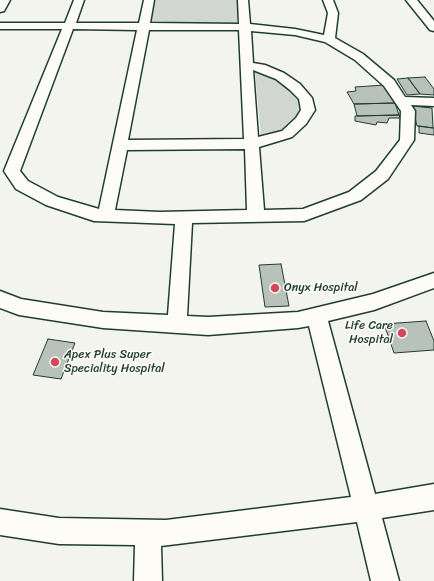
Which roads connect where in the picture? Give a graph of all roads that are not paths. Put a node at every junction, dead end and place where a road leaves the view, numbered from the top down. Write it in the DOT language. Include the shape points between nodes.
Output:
graph roads {
  1 [pos="5,0"];
  2 [pos="79,0"];
  3 [pos="149,0"];
  4 [pos="243,0"];
  5 [pos="328,0"];
  6 [pos="412,1"];
  7 [pos="427,2"];
  8 [pos="0,9"];
  9 [pos="0,26"];
  10 [pos="69,26"];
  11 [pos="144,26"];
  12 [pos="245,27"];
  13 [pos="434,28"];
  14 [pos="329,40"];
  15 [pos="247,65"];
  16 [pos="401,101"];
  17 [pos="434,102"];
  18 [pos="252,144"];
  19 [pos="120,145"];
  20 [pos="106,215"];
  21 [pos="256,216"];
  22 [pos="184,218"];
  23 [pos="434,280"];
  24 [pos="0,299"];
  25 [pos="317,316"];
  26 [pos="177,324"];
  27 [pos="434,497"];
  28 [pos="367,506"];
  29 [pos="0,522"];
  30 [pos="148,533"];
  31 [pos="148,581"];
  32 [pos="385,581"];
  1 -- 8 [label="street"];
  2 -- 10 [label="street"];
  3 -- 11 [label="street"];
  4 -- 12 [label="street"];
  5 -- 14 [label="street" via="333,13"];
  6 -- 7 [label="street"];
  6 -- 13 [label="street"];
  9 -- 10 [label="street"];
  10 -- 11 [label="street"];
  10 -- 20 [label="street" via="12,171 22,184 52,201 94,215"];
  11 -- 12 [label="street"];
  11 -- 19 [label="street"];
  12 -- 14 [label="street" via="295,32"];
  12 -- 15 [label="street"];
  14 -- 16 [label="street" via="358,56 389,82"];
  15 -- 18 [label="street"];
  15 -- 18 [label="street" via="280,76 295,87 305,98 308,110 288,134"];
  16 -- 17 [label="street"];
  16 -- 21 [label="street" via="408,111 407,140 382,175 355,196 304,215"];
  18 -- 19 [label="street"];
  18 -- 21 [label="street"];
  19 -- 20 [label="street"];
  20 -- 22 [label="street"];
  21 -- 22 [label="street"];
  22 -- 26 [label="street"];
  23 -- 25 [label="street" via="374,302"];
  24 -- 26 [label="street" via="19,307 103,320"];
  25 -- 26 [label="street" via="298,320 208,326"];
  25 -- 28 [label="street"];
  27 -- 28 [label="street"];
  28 -- 30 [label="street" via="333,513"];
  28 -- 32 [label="street"];
  29 -- 30 [label="street" via="59,531"];
  30 -- 31 [label="street"];
}
